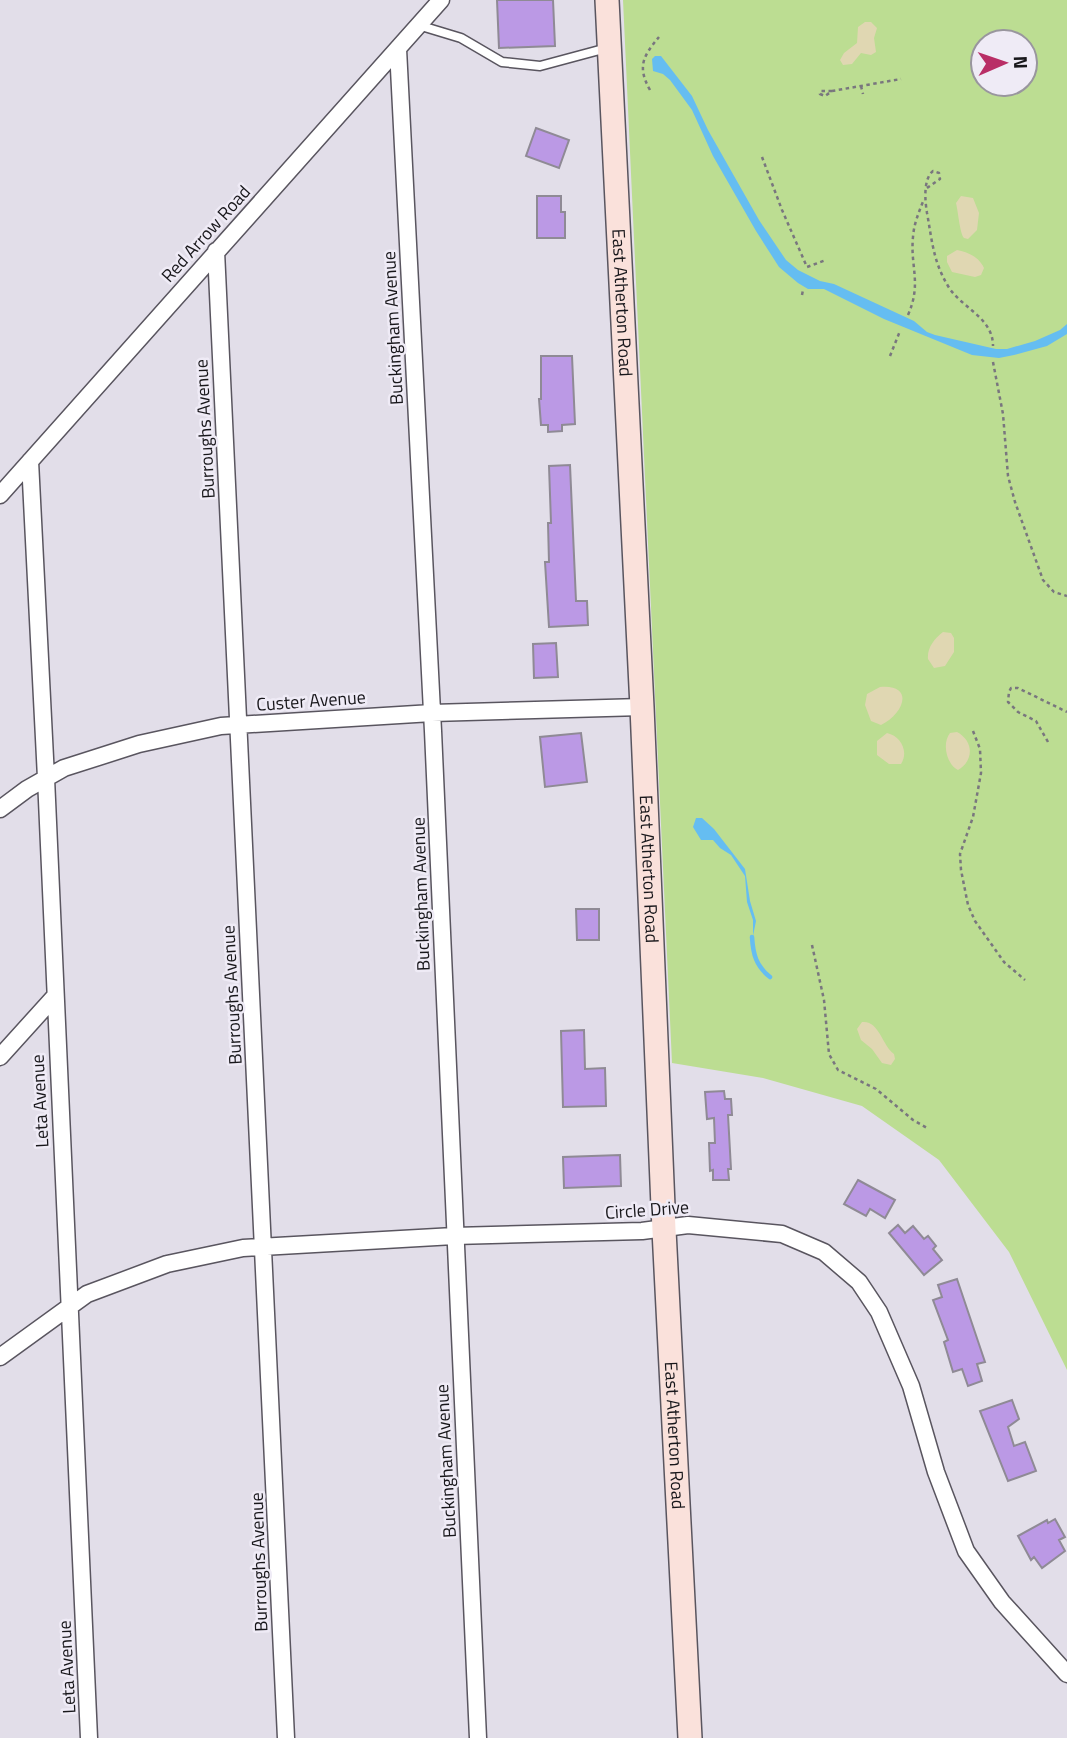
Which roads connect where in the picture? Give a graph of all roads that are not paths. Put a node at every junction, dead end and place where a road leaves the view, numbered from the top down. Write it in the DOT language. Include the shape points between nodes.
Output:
graph roads {
  1 [pos="441,0"];
  2 [pos="607,0"];
  3 [pos="418,25"];
  4 [pos="609,48"];
  5 [pos="398,49"];
  6 [pos="216,251"];
  7 [pos="30,461"];
  8 [pos="0,495"];
  9 [pos="642,707"];
  10 [pos="432,713"];
  11 [pos="237,725"];
  12 [pos="47,778"];
  13 [pos="0,809"];
  14 [pos="55,996"];
  15 [pos="0,1057"];
  16 [pos="664,1230"];
  17 [pos="454,1237"];
  18 [pos="264,1246"];
  19 [pos="69,1307"];
  20 [pos="0,1357"];
  21 [pos="1067,1674"];
  22 [pos="89,1738"];
  23 [pos="286,1738"];
  24 [pos="478,1738"];
  25 [pos="690,1738"];
  1 -- 3 [label="street, Red Arrow Road"];
  2 -- 4 [label="street, East Atherton Road"];
  3 -- 4 [label="lane" via="461,38 502,62 540,66"];
  3 -- 5 [label="street, Red Arrow Road"];
  4 -- 9 [label="street, East Atherton Road"];
  5 -- 6 [label="street, Red Arrow Road"];
  5 -- 10 [label="street, Buckingham Avenue"];
  6 -- 7 [label="street, Red Arrow Road"];
  6 -- 11 [label="street, Burroughs Avenue"];
  7 -- 8 [label="street, Red Arrow Road"];
  7 -- 12 [label="street, Leta Avenue"];
  9 -- 10 [label="street, Custer Avenue"];
  9 -- 16 [label="street, East Atherton Road"];
  10 -- 11 [label="street, Custer Avenue"];
  10 -- 17 [label="street, Buckingham Avenue"];
  11 -- 12 [label="street, Custer Avenue" via="139,744"];
  11 -- 18 [label="street, Burroughs Avenue"];
  12 -- 13 [label="street, Custer Avenue"];
  12 -- 14 [label="street, Leta Avenue"];
  14 -- 15 [label="street"];
  14 -- 19 [label="street, Leta Avenue"];
  16 -- 17 [label="street, Circle Drive"];
  16 -- 21 [label="street, Circle Drive" via="688,1224 782,1234 824,1252 859,1282 879,1312 911,1386 966,1551 1002,1602"];
  16 -- 25 [label="street, East Atherton Road"];
  17 -- 18 [label="street, Circle Drive"];
  17 -- 24 [label="street, Buckingham Avenue"];
  18 -- 19 [label="street, Circle Drive" via="167,1264 87,1294"];
  18 -- 23 [label="street, Burroughs Avenue"];
  19 -- 20 [label="street, Circle Drive"];
  19 -- 22 [label="street, Leta Avenue"];
}
